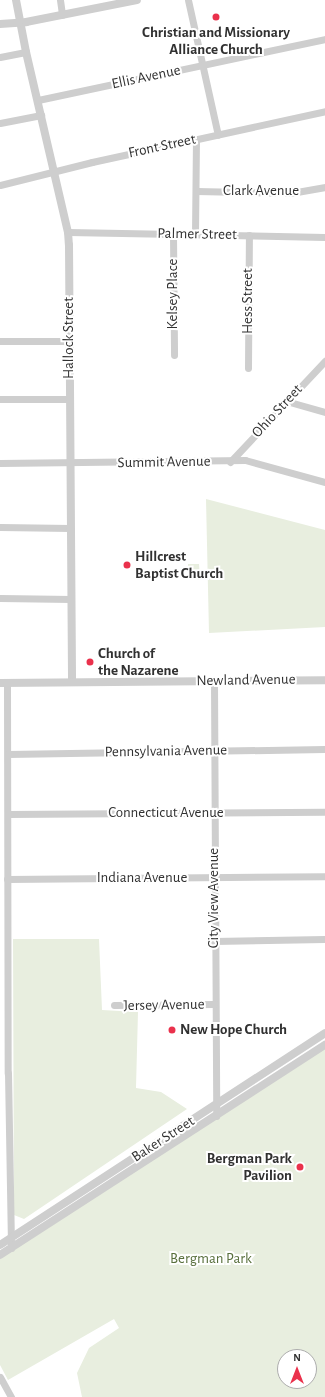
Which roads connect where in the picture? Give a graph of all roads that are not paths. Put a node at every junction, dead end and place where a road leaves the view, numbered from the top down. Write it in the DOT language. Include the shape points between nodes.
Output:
graph roads {
  1 [pos="16,0"];
  2 [pos="60,0"];
  3 [pos="137,0"];
  4 [pos="188,0"];
  5 [pos="123,2"];
  6 [pos="62,15"];
  7 [pos="20,23"];
  8 [pos="0,24"];
  9 [pos="325,39"];
  10 [pos="26,52"];
  11 [pos="0,57"];
  12 [pos="202,65"];
  13 [pos="38,100"];
  14 [pos="325,111"];
  15 [pos="41,115"];
  16 [pos="0,123"];
  17 [pos="218,135"];
  18 [pos="196,139"];
  19 [pos="54,172"];
  20 [pos="0,185"];
  21 [pos="325,187"];
  22 [pos="196,191"];
  23 [pos="68,232"];
  24 [pos="173,234"];
  25 [pos="196,234"];
  26 [pos="249,235"];
  27 [pos="325,237"];
  28 [pos="0,341"];
  29 [pos="70,341"];
  30 [pos="174,355"];
  31 [pos="325,362"];
  32 [pos="248,368"];
  33 [pos="0,399"];
  34 [pos="69,399"];
  35 [pos="286,401"];
  36 [pos="325,412"];
  37 [pos="230,462"];
  38 [pos="0,463"];
  39 [pos="70,463"];
  40 [pos="325,482"];
  41 [pos="0,527"];
  42 [pos="70,528"];
  43 [pos="0,598"];
  44 [pos="71,599"];
  45 [pos="325,680"];
  46 [pos="214,681"];
  47 [pos="72,682"];
  48 [pos="4,683"];
  49 [pos="325,749"];
  50 [pos="214,750"];
  51 [pos="8,754"];
  52 [pos="0,768"];
  53 [pos="8,768"];
  54 [pos="325,812"];
  55 [pos="214,813"];
  56 [pos="8,814"];
  57 [pos="325,876"];
  58 [pos="214,877"];
  59 [pos="7,879"];
  60 [pos="325,939"];
  61 [pos="214,941"];
  62 [pos="214,1004"];
  63 [pos="114,1005"];
  64 [pos="325,1033"];
  65 [pos="325,1045"];
  66 [pos="215,1105"];
  67 [pos="216,1116"];
  68 [pos="11,1238"];
  69 [pos="0,1245"];
  70 [pos="11,1248"];
  71 [pos="0,1256"];
  72 [pos="0,1377"];
  73 [pos="11,1397"];
  1 -- 7 [label="street, Hallock Street"];
  2 -- 6 [label="street"];
  3 -- 5 [label="street"];
  4 -- 12 [label="street"];
  5 -- 6 [label="street"];
  6 -- 7 [label="street"];
  7 -- 8 [label="street"];
  7 -- 10 [label="street, Hallock Street"];
  9 -- 12 [label="street, Ellis Avenue"];
  10 -- 11 [label="street"];
  10 -- 13 [label="street, Hallock Street"];
  12 -- 13 [label="street, Ellis Avenue"];
  12 -- 17 [label="street"];
  13 -- 15 [label="street, Hallock Street"];
  14 -- 17 [label="street, Front Street"];
  15 -- 16 [label="street"];
  15 -- 19 [label="street, Hallock Street"];
  17 -- 18 [label="street, Front Street"];
  18 -- 19 [label="street, Front Street"];
  18 -- 22 [label="street"];
  19 -- 20 [label="street, Front Street"];
  19 -- 23 [label="street, Hallock Street"];
  21 -- 22 [label="street, Clark Avenue" via="296,192"];
  22 -- 25 [label="street"];
  23 -- 24 [label="street, Palmer Street"];
  23 -- 29 [label="street, Hallock Street"];
  24 -- 25 [label="street, Palmer Street"];
  24 -- 30 [label="street, Kelsey Place"];
  25 -- 26 [label="street, Palmer Street"];
  26 -- 27 [label="street, Palmer Street"];
  26 -- 32 [label="street, Hess Street"];
  28 -- 29 [label="street"];
  29 -- 34 [label="street, Hallock Street"];
  31 -- 35 [label="street, Ohio Street"];
  33 -- 34 [label="street"];
  34 -- 39 [label="street, Hallock Street"];
  35 -- 36 [label="street"];
  35 -- 37 [label="street, Ohio Street"];
  37 -- 39 [label="street, Summit Avenue"];
  37 -- 40 [label="street, Summit Avenue" via="245,460"];
  38 -- 39 [label="street, Summit Avenue"];
  39 -- 42 [label="street, Hallock Street"];
  41 -- 42 [label="street"];
  42 -- 44 [label="street, Hallock Street"];
  43 -- 44 [label="street"];
  44 -- 47 [label="street, Hallock Street"];
  45 -- 46 [label="street, Newland Avenue"];
  46 -- 47 [label="street, Newland Avenue"];
  46 -- 50 [label="street, City View Avenue"];
  47 -- 48 [label="street, Newland Avenue"];
  48 -- 51 [label="street"];
  49 -- 50 [label="street, Pennsylvania Avenue"];
  50 -- 51 [label="street, Pennsylvania Avenue"];
  50 -- 55 [label="street, City View Avenue"];
  51 -- 53 [label="street"];
  52 -- 53 [label="street"];
  53 -- 56 [label="street"];
  54 -- 55 [label="street, Connecticut Avenue"];
  55 -- 56 [label="street, Connecticut Avenue"];
  55 -- 58 [label="street, City View Avenue"];
  56 -- 59 [label="street"];
  57 -- 58 [label="street, Indiana Avenue"];
  58 -- 59 [label="street, Indiana Avenue"];
  58 -- 61 [label="street, City View Avenue"];
  59 -- 68 [label="street"];
  60 -- 61 [label="street"];
  61 -- 62 [label="street, City View Avenue"];
  62 -- 63 [label="street, Jersey Avenue"];
  62 -- 66 [label="street, City View Avenue"];
  64 -- 66 [label="street, Baker Street"];
  65 -- 67 [label="street, Baker Street"];
  66 -- 67 [label="street, City View Avenue"];
  66 -- 68 [label="street, Baker Street"];
  67 -- 70 [label="street, Baker Street"];
  68 -- 69 [label="street, Baker Street"];
  68 -- 70 [label="street"];
  70 -- 71 [label="street, Baker Street"];
  72 -- 73 [label="street"];
}
